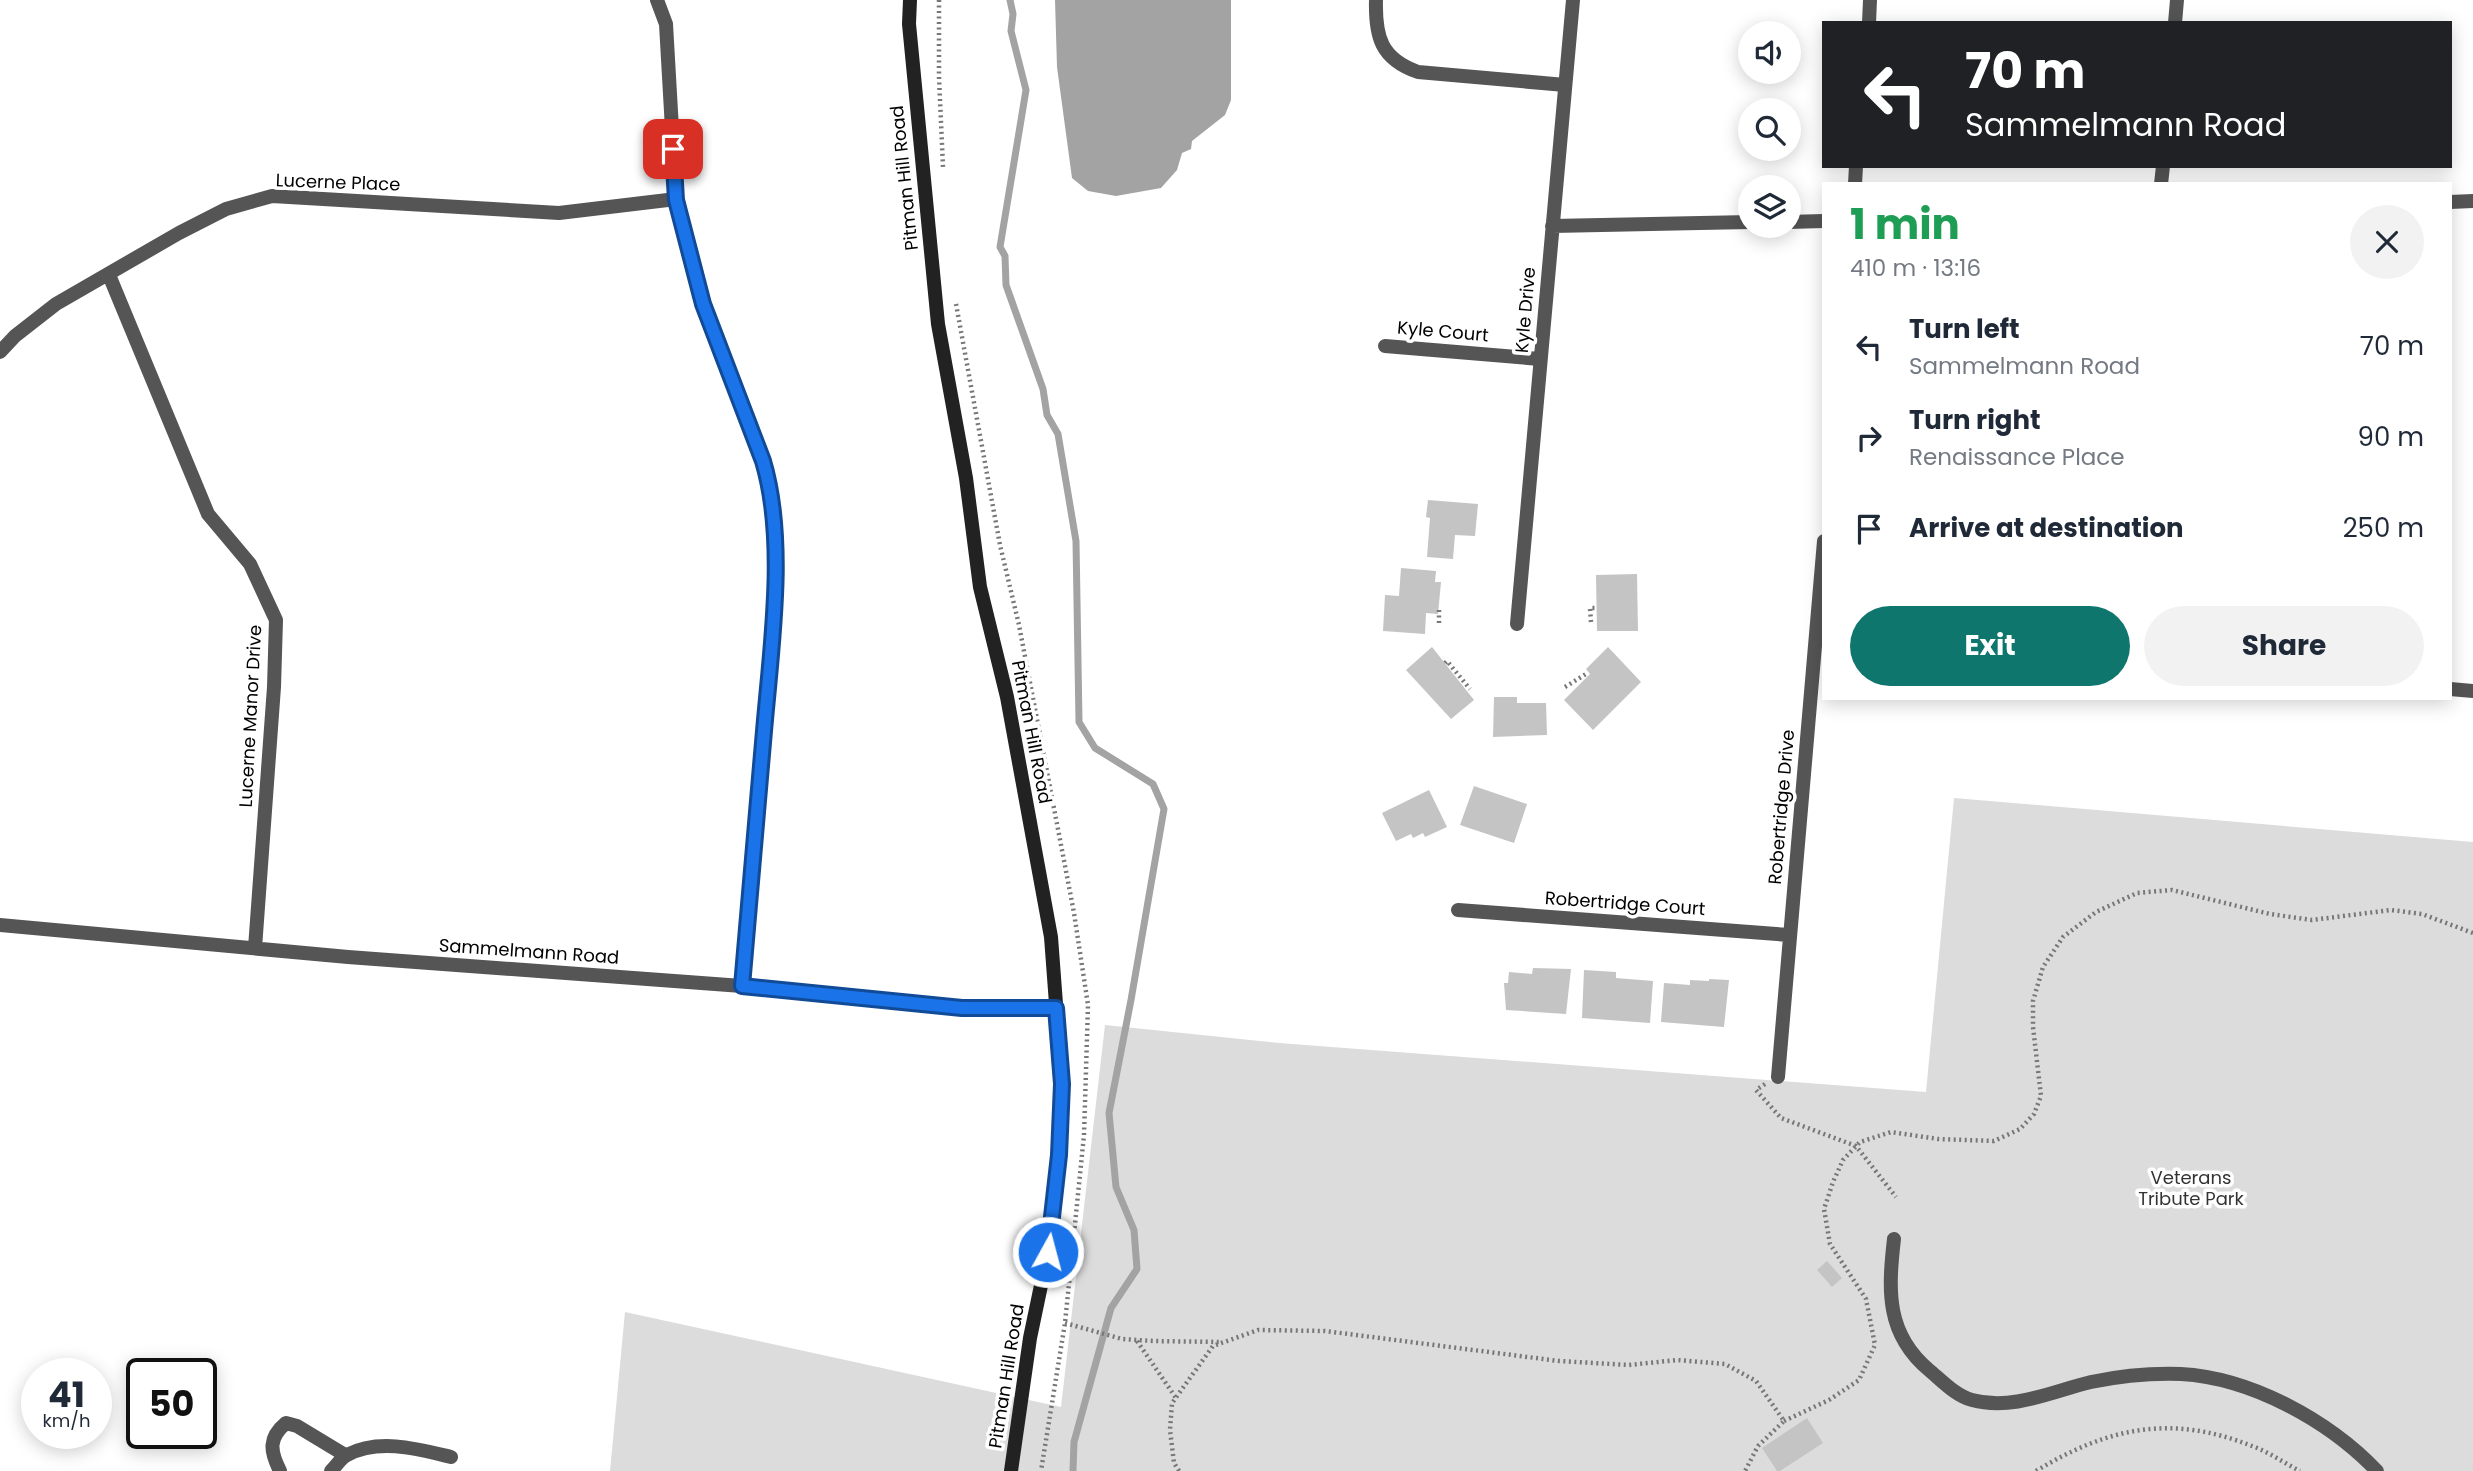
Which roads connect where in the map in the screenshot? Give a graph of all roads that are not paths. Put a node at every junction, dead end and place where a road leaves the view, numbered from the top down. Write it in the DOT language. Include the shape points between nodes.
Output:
graph roads {
  1 [pos="657,0"];
  2 [pos="910,0"];
  3 [pos="1376,0"];
  4 [pos="1573,0"];
  5 [pos="1871,0"];
  6 [pos="2177,0"];
  7 [pos="1868,21"];
  8 [pos="2175,21"];
  9 [pos="1565,85"];
  10 [pos="676,200"];
  11 [pos="2473,201"];
  12 [pos="2452,202"];
  13 [pos="1822,221"];
  14 [pos="1738,222"];
  15 [pos="1801,222"];
  16 [pos="1552,226"];
  17 [pos="109,275"];
  18 [pos="1385,346"];
  19 [pos="0,352"];
  20 [pos="1540,359"];
  21 [pos="1822,564"];
  22 [pos="1517,624"];
  23 [pos="2452,689"];
  24 [pos="2473,691"];
  25 [pos="1458,910"];
  26 [pos="0,925"];
  27 [pos="1789,935"];
  28 [pos="255,948"];
  29 [pos="742,986"];
  30 [pos="1056,1008"];
  31 [pos="1778,1077"];
  32 [pos="1894,1239"];
  33 [pos="345,1455"];
  34 [pos="451,1457"];
  35 [pos="280,1471"];
  36 [pos="331,1471"];
  37 [pos="1011,1471"];
  38 [pos="2377,1471"];
  1 -- 10 [label="street" via="666,24"];
  2 -- 30 [label="main road, Pitman Hill Road" via="939,324 980,587 1007,697 1051,937"];
  3 -- 9 [label="street" via="1376,28 1385,50 1398,65 1418,72"];
  4 -- 9 [label="street, Kyle Drive"];
  5 -- 7 [label="street"];
  6 -- 8 [label="street"];
  9 -- 16 [label="street, Kyle Drive"];
  10 -- 17 [label="street, Lucerne Place" via="559,213 272,196 226,209"];
  10 -- 29 [label="street" via="703,304 771,487 775,600"];
  11 -- 12 [label="street"];
  13 -- 15 [label="street"];
  14 -- 16 [label="street"];
  16 -- 20 [label="street, Kyle Drive"];
  17 -- 19 [label="street, Lucerne Place" via="56,304"];
  17 -- 28 [label="street, Lucerne Manor Drive" via="208,514 250,564 276,620"];
  18 -- 20 [label="street, Kyle Court"];
  20 -- 22 [label="street, Kyle Drive"];
  21 -- 27 [label="street, Robertridge Drive"];
  23 -- 24 [label="street"];
  25 -- 27 [label="street, Robertridge Court"];
  26 -- 28 [label="street, Sammelmann Road"];
  27 -- 31 [label="street, Robertridge Drive"];
  28 -- 29 [label="street, Sammelmann Road"];
  29 -- 30 [label="street, Sammelmann Road" via="962,1008"];
  30 -- 37 [label="main road, Pitman Hill Road" via="1062,1084 1059,1155 1048,1252"];
  32 -- 38 [label="street" via="1891,1304 1901,1337 1920,1363 1970,1400 1998,1405 2092,1382 2183,1374 2225,1382 2279,1401 2323,1425"];
  33 -- 34 [label="street" via="403,1446"];
  33 -- 35 [label="street" via="286,1423 275,1432 272,1450"];
  33 -- 36 [label="street"];
}
